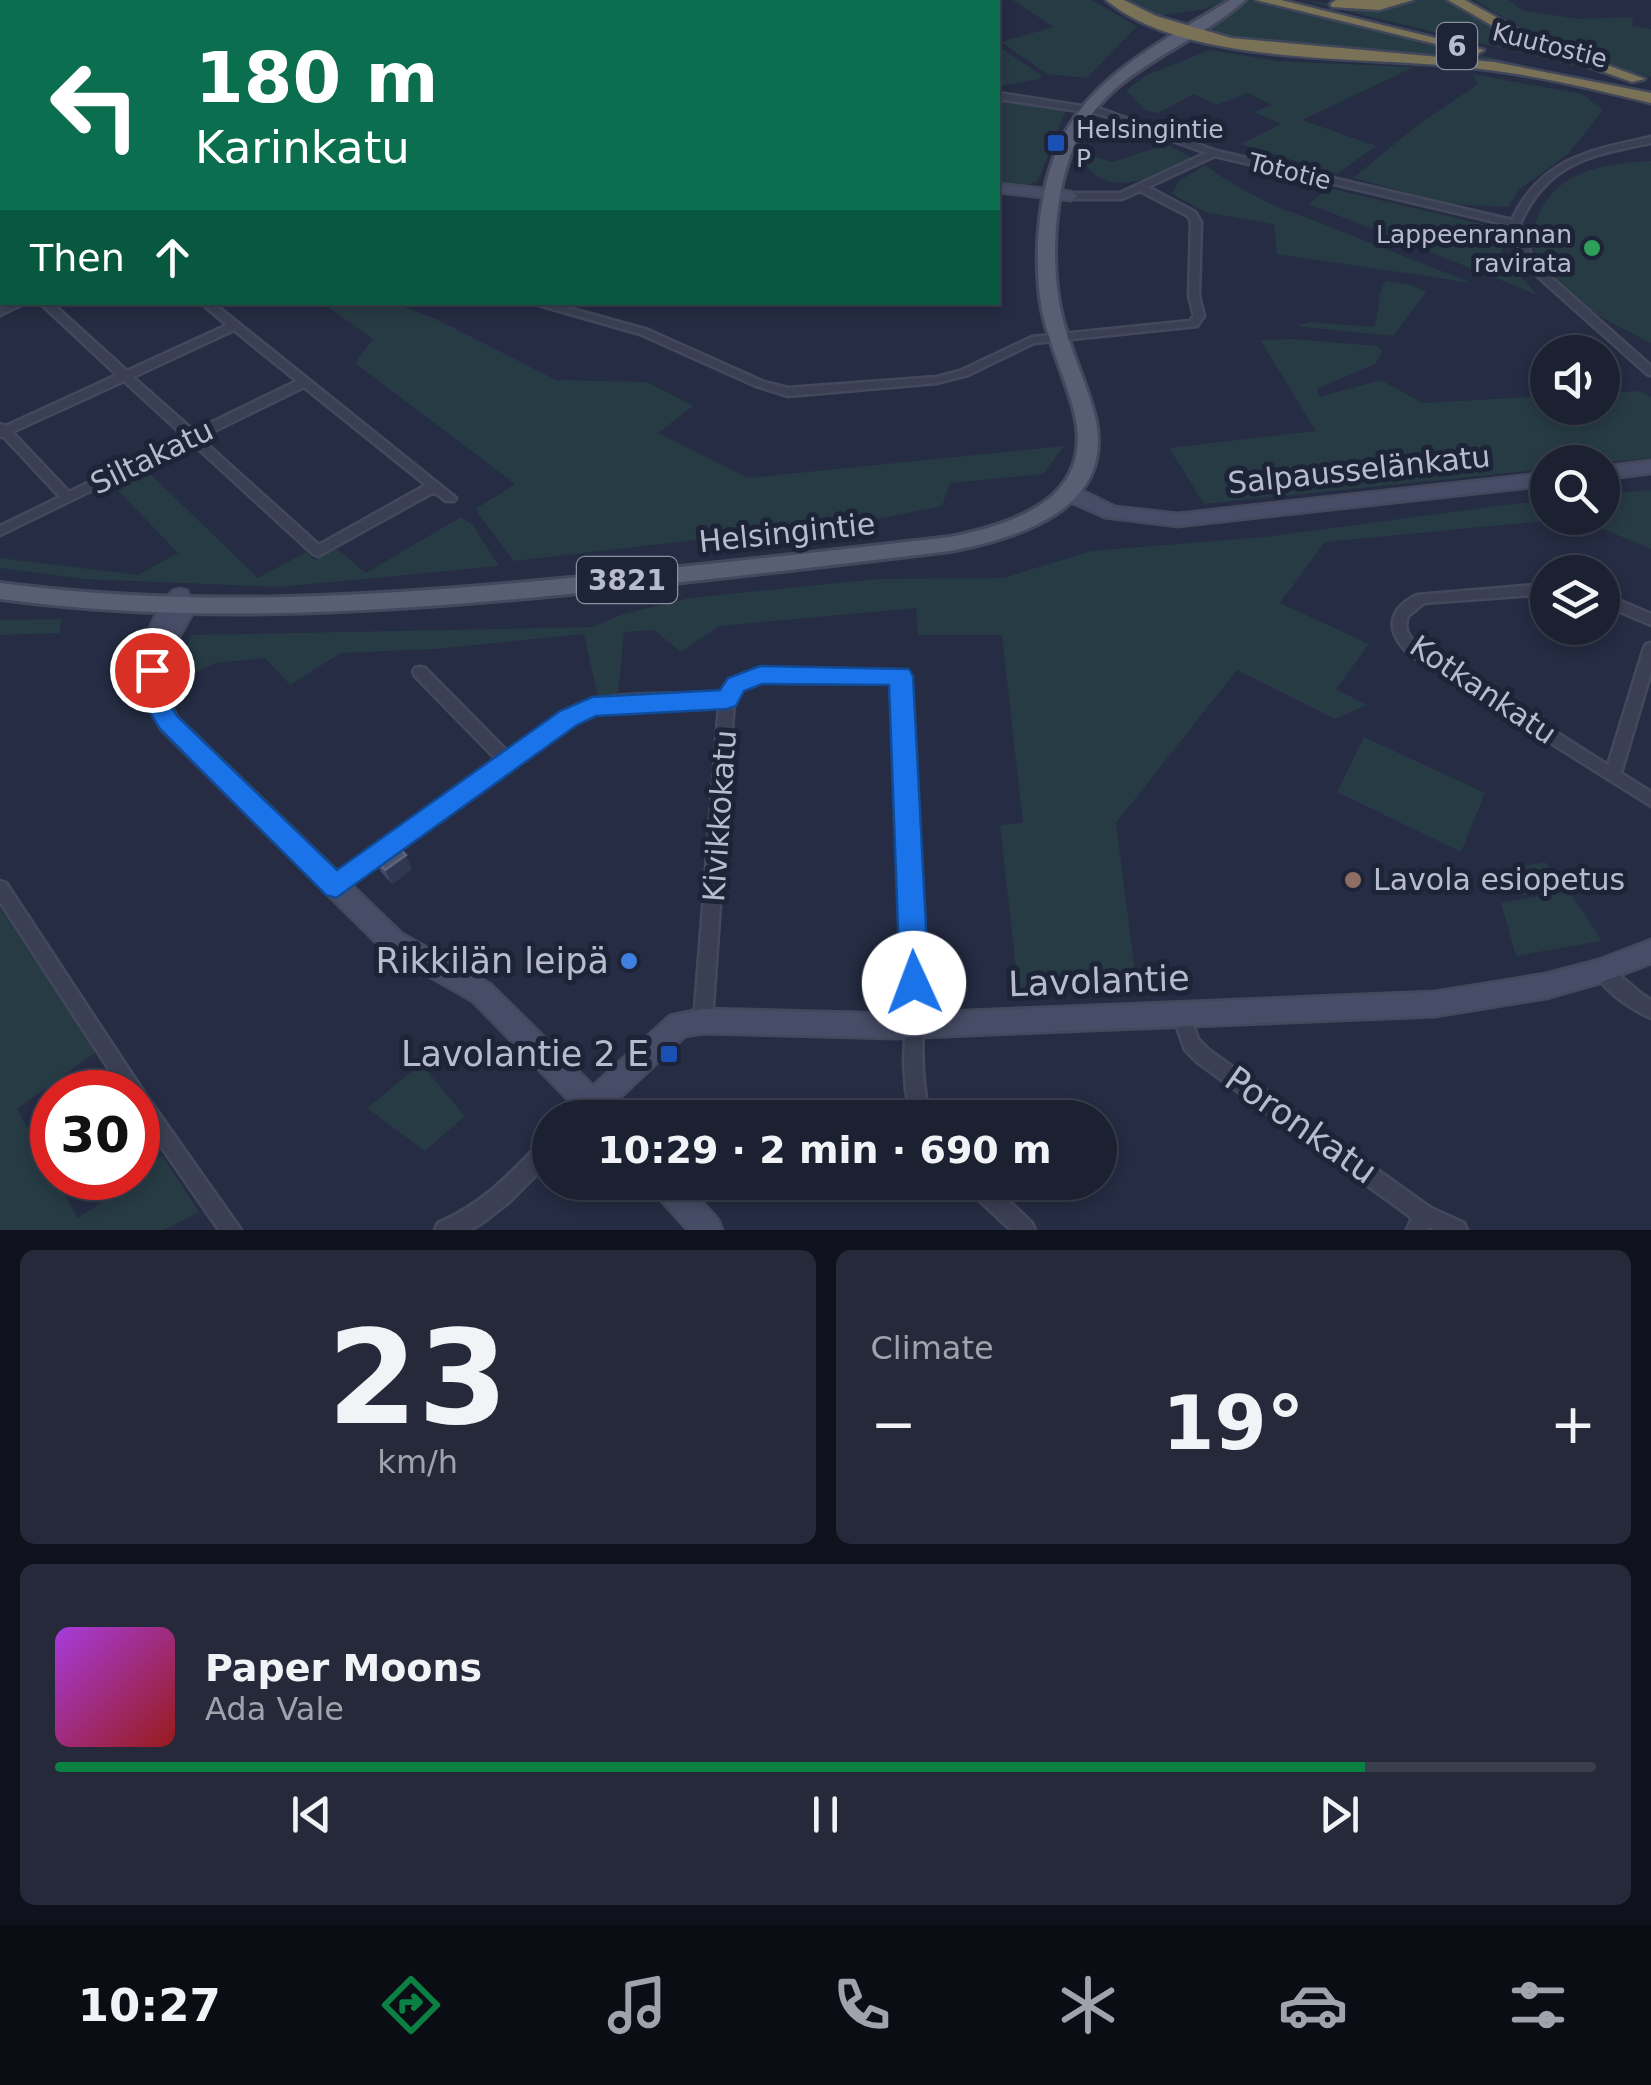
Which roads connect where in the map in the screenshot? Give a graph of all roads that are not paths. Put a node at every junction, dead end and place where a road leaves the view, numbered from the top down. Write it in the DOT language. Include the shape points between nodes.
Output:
graph roads {
  1 [pos="1113,0"];
  2 [pos="1263,0"];
  3 [pos="1289,0"];
  4 [pos="1314,0"];
  5 [pos="1406,0"];
  6 [pos="1456,0"];
  7 [pos="1237,2"];
  8 [pos="1188,32"];
  9 [pos="1651,91"];
  10 [pos="1000,96"];
  11 [pos="1084,116"];
  12 [pos="1651,140"];
  13 [pos="1214,153"];
  14 [pos="1000,188"];
  15 [pos="1142,188"];
  16 [pos="1063,195"];
  17 [pos="1514,224"];
  18 [pos="47,305"];
  19 [pos="209,305"];
  20 [pos="544,305"];
  21 [pos="234,326"];
  22 [pos="1066,336"];
  23 [pos="1651,372"];
  24 [pos="125,376"];
  25 [pos="304,382"];
  26 [pos="1,430"];
  27 [pos="192,437"];
  28 [pos="1651,467"];
  29 [pos="1620,471"];
  30 [pos="1530,481"];
  31 [pos="434,486"];
  32 [pos="1079,494"];
  33 [pos="68,498"];
  34 [pos="450,498"];
  35 [pos="0,531"];
  36 [pos="0,580"];
  37 [pos="1530,590"];
  38 [pos="0,591"];
  39 [pos="177,605"];
  40 [pos="1620,606"];
  41 [pos="1651,620"];
  42 [pos="1651,648"];
  43 [pos="420,672"];
  44 [pos="727,700"];
  45 [pos="508,761"];
  46 [pos="1613,776"];
  47 [pos="1651,800"];
  48 [pos="336,886"];
  49 [pos="0,888"];
  50 [pos="1651,951"];
  51 [pos="1602,972"];
  52 [pos="1651,1010"];
  53 [pos="1181,1013"];
  54 [pos="703,1021"];
  55 [pos="914,1025"];
  56 [pos="120,1070"];
  57 [pos="580,1100"];
  58 [pos="605,1100"];
  59 [pos="916,1100"];
  60 [pos="160,1130"];
  61 [pos="532,1165"];
  62 [pos="680,1200"];
  63 [pos="994,1200"];
  64 [pos="1421,1222"];
  65 [pos="452,1229"];
  66 [pos="231,1230"];
  67 [pos="708,1230"];
  68 [pos="1026,1230"];
  69 [pos="1457,1230"];
  1 -- 8 [label="highway"];
  2 -- 9 [label="highway, Kuutostie / 6"];
  3 -- 9 [label="highway, Kuutostie / 6"];
  4 -- 5 [label="highway" via="1370,6"];
  6 -- 9 [label="highway" via="1543,47"];
  7 -- 8 [label="main road"];
  8 -- 9 [label="highway" via="1272,49 1480,64"];
  8 -- 11 [label="main road" via="1116,80"];
  10 -- 11 [label="street"];
  11 -- 13 [label="street" via="1145,126"];
  11 -- 16 [label="main road" via="1065,150"];
  12 -- 17 [label="street" via="1566,161 1529,194"];
  13 -- 15 [label="street, Tototie"];
  13 -- 17 [label="street, Tototie"];
  14 -- 16 [label="main road"];
  15 -- 16 [label="street, Tototie" via="1104,198"];
  15 -- 22 [label="street" via="1196,222 1194,296 1200,316 1178,327"];
  16 -- 22 [label="main road" via="1048,286"];
  17 -- 23 [label="street" via="1540,273"];
  18 -- 24 [label="street"];
  19 -- 21 [label="street"];
  20 -- 22 [label="street" via="644,332 788,392 938,380 1026,341"];
  21 -- 24 [label="street"];
  21 -- 25 [label="street"];
  22 -- 32 [label="main road" via="1104,438 1100,470"];
  24 -- 26 [label="street"];
  24 -- 27 [label="street"];
  25 -- 27 [label="street, Siltakatu"];
  25 -- 31 [label="street"];
  26 -- 33 [label="street"];
  27 -- 31 [label="street" via="318,551"];
  27 -- 33 [label="street, Siltakatu"];
  28 -- 29 [label="main road"];
  30 -- 32 [label="main road, Salpausselänkatu" via="1178,520 1126,516"];
  31 -- 34 [label="street"];
  32 -- 39 [label="main road, Helsingintie / 3821" via="1048,522 996,541 320,608"];
  33 -- 35 [label="street, Siltakatu"];
  36 -- 39 [label="main road, Helsingintie / 3821"];
  37 -- 46 [label="street, Kotkankatu" via="1422,598 1406,604 1398,632 1413,649"];
  38 -- 39 [label="main road, Helsingintie / 3821" via="63,602"];
  39 -- 48 [label="main road" via="157,655 153,698 168,722"];
  40 -- 41 [label="street"];
  42 -- 46 [label="street"];
  43 -- 45 [label="street"];
  44 -- 45 [label="street, Kivikkokatu" via="592,706"];
  44 -- 54 [label="street, Kivikkokatu"];
  44 -- 55 [label="street" via="736,684 760,675 901,676"];
  45 -- 48 [label="street, Kivikkokatu"];
  46 -- 47 [label="street, Kotkankatu"];
  48 -- 57 [label="main road" via="392,942 482,993"];
  49 -- 56 [label="street"];
  50 -- 51 [label="main road, Lavolantie"];
  51 -- 52 [label="street"];
  51 -- 53 [label="main road, Lavolantie" via="1518,994 1435,1004"];
  53 -- 55 [label="main road, Lavolantie"];
  53 -- 64 [label="street, Poronkatu" via="1191,1044 1203,1056"];
  54 -- 55 [label="main road, Lavolantie"];
  54 -- 58 [label="main road, Lavolantie" via="679,1026"];
  55 -- 59 [label="street"];
  60 -- 66 [label="street"];
  61 -- 65 [label="street"];
  62 -- 67 [label="main road"];
  63 -- 68 [label="street"];
  64 -- 69 [label="street, Poronkatu"];
}
